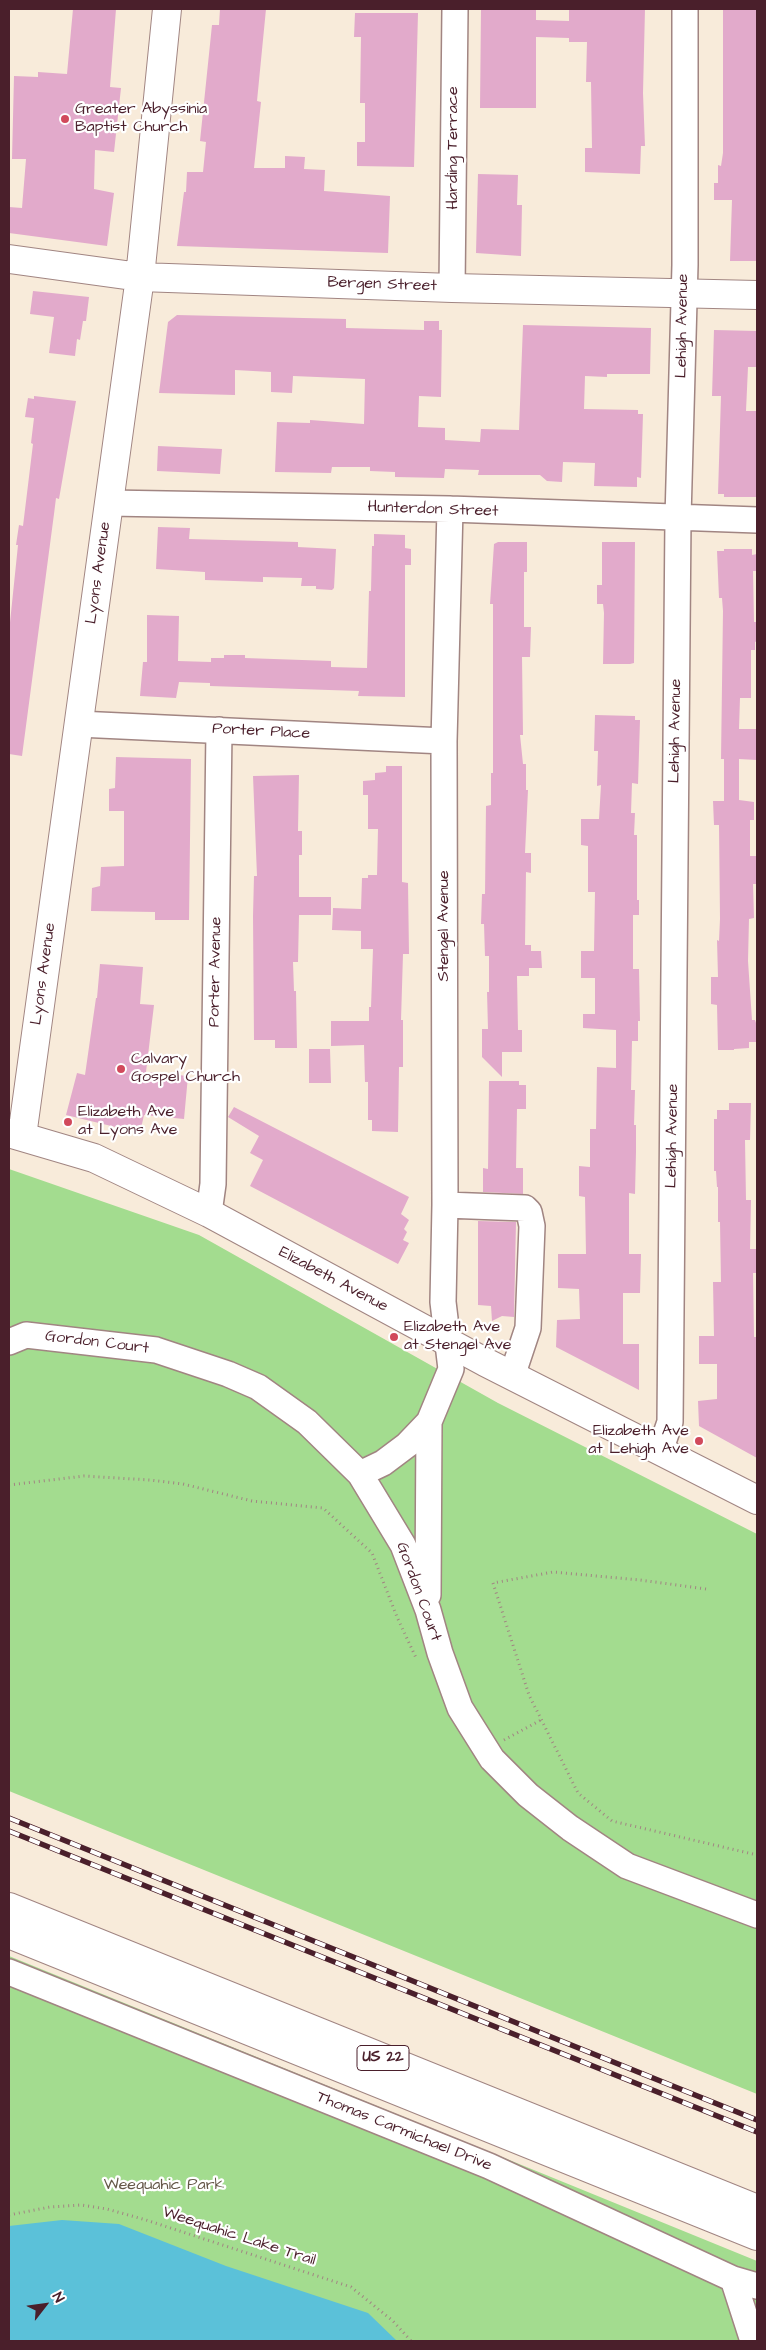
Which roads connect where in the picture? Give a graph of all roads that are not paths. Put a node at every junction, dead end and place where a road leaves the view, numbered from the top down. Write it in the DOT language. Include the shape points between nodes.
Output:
graph roads {
  1 [pos="167,9"];
  2 [pos="454,9"];
  3 [pos="685,9"];
  4 [pos="9,259"];
  5 [pos="140,277"];
  6 [pos="452,288"];
  7 [pos="684,292"];
  8 [pos="757,295"];
  9 [pos="108,503"];
  10 [pos="450,510"];
  11 [pos="678,518"];
  12 [pos="757,520"];
  13 [pos="78,724"];
  14 [pos="219,730"];
  15 [pos="444,741"];
  16 [pos="15,1135"];
  17 [pos="445,1205"];
  18 [pos="209,1213"];
  19 [pos="9,1342"];
  20 [pos="448,1342"];
  21 [pos="512,1376"];
  22 [pos="430,1422"];
  23 [pos="660,1451"];
  24 [pos="360,1474"];
  25 [pos="757,1500"];
  26 [pos="428,1610"];
  27 [pos="9,1907"];
  28 [pos="757,1915"];
  29 [pos="9,1934"];
  30 [pos="9,1972"];
  31 [pos="757,2209"];
  32 [pos="757,2236"];
  33 [pos="733,2279"];
  34 [pos="757,2286"];
  35 [pos="753,2341"];
  1 -- 5 [label="main road, Lyons Avenue"];
  2 -- 6 [label="street, Harding Terrace"];
  3 -- 7 [label="street, Lehigh Avenue"];
  4 -- 5 [label="main road, Bergen Street"];
  5 -- 6 [label="main road, Bergen Street"];
  5 -- 9 [label="main road, Lyons Avenue"];
  6 -- 7 [label="main road, Bergen Street"];
  7 -- 8 [label="main road, Bergen Street"];
  7 -- 11 [label="street, Lehigh Avenue"];
  9 -- 10 [label="street, Hunterdon Street"];
  9 -- 13 [label="main road, Lyons Avenue"];
  10 -- 11 [label="street, Hunterdon Street"];
  10 -- 15 [label="street, Stengel Avenue"];
  11 -- 12 [label="street, Hunterdon Street"];
  11 -- 23 [label="street, Lehigh Avenue" via="670,1422"];
  13 -- 14 [label="street, Porter Place"];
  13 -- 16 [label="main road, Lyons Avenue"];
  14 -- 15 [label="street, Porter Place"];
  14 -- 18 [label="street, Porter Avenue" via="213,1184"];
  15 -- 17 [label="street, Stengel Avenue"];
  16 -- 18 [label="main road, Elizabeth Avenue" via="94,1158"];
  17 -- 20 [label="street, Stengel Avenue" via="443,1302"];
  17 -- 21 [label="street" via="525,1208 529,1212 532,1226 528,1328"];
  18 -- 20 [label="main road, Elizabeth Avenue"];
  19 -- 24 [label="street, Gordon Court" via="26,1335 156,1350 228,1374 258,1386 308,1422"];
  20 -- 21 [label="main road, Elizabeth Avenue"];
  20 -- 22 [label="street, Stengel Avenue" via="451,1369"];
  21 -- 23 [label="main road, Elizabeth Avenue"];
  22 -- 24 [label="street" via="391,1457"];
  22 -- 26 [label="street"];
  23 -- 25 [label="main road, Elizabeth Avenue"];
  24 -- 26 [label="street, Gordon Court" via="403,1545"];
  26 -- 28 [label="street, Gordon Court" via="460,1708 492,1759 528,1795 627,1866"];
  27 -- 31 [label="main road, US 22"];
  29 -- 32 [label="main road, US 22"];
  30 -- 33 [label="street, Thomas Carmichael Drive" via="489,2166"];
  33 -- 34 [label="street, Thomas Carmichael Drive"];
  33 -- 35 [label="street"];
}
